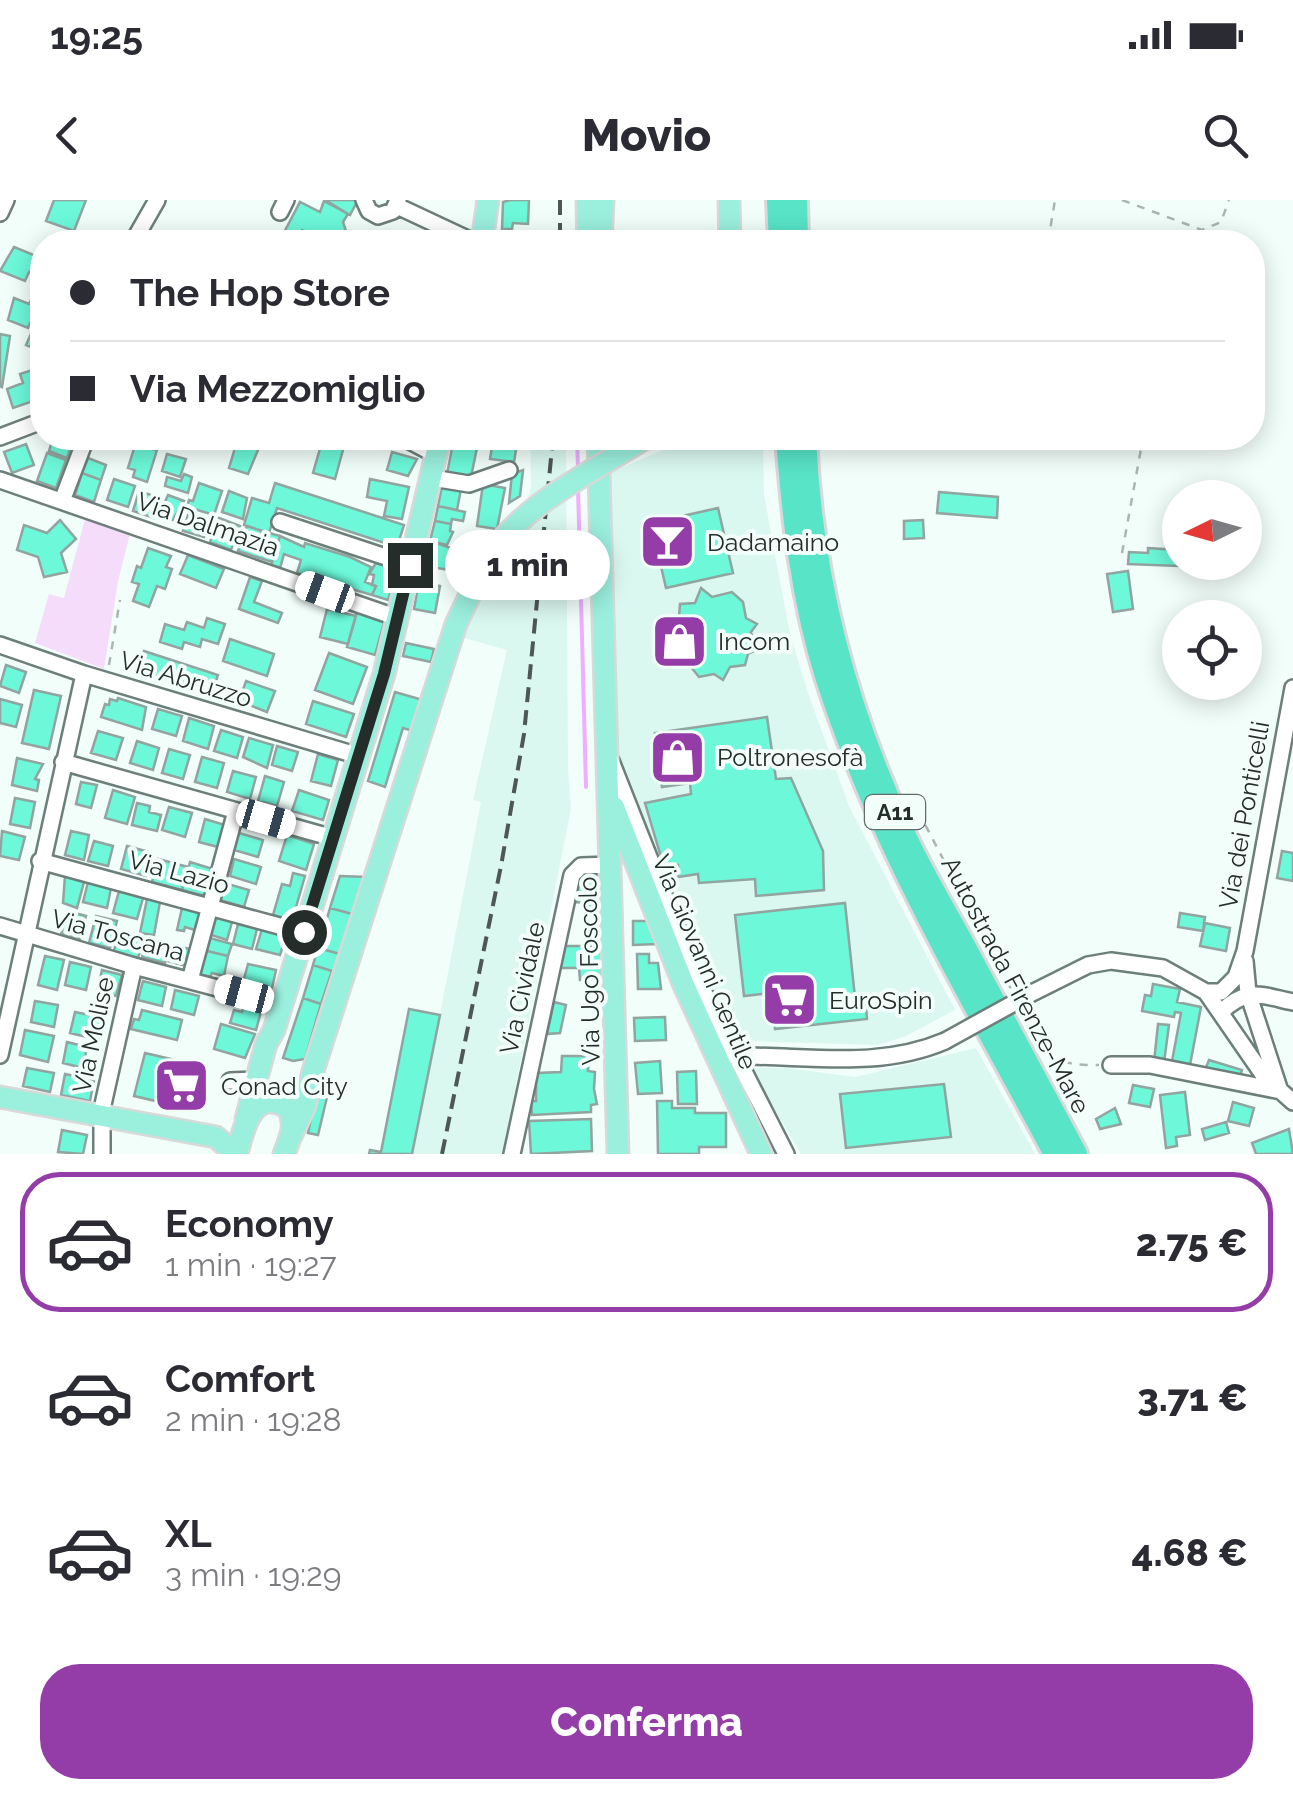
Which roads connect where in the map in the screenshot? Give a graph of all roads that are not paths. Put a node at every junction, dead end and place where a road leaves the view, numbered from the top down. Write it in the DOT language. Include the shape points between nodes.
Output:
graph roads {
  1 [pos="6,200"];
  2 [pos="157,200"];
  3 [pos="364,200"];
  4 [pos="488,200"];
  5 [pos="587,200"];
  6 [pos="602,200"];
  7 [pos="778,200"];
  8 [pos="796,200"];
  9 [pos="397,203"];
  10 [pos="730,203"];
  11 [pos="0,213"];
  12 [pos="140,230"];
  13 [pos="450,230"];
  14 [pos="484,230"];
  15 [pos="588,230"];
  16 [pos="601,230"];
  17 [pos="730,230"];
  18 [pos="779,230"];
  19 [pos="797,230"];
  20 [pos="30,426"];
  21 [pos="0,437"];
  22 [pos="81,450"];
  23 [pos="437,450"];
  24 [pos="598,450"];
  25 [pos="626,450"];
  26 [pos="787,450"];
  27 [pos="806,450"];
  28 [pos="509,470"];
  29 [pos="432,478"];
  30 [pos="0,480"];
  31 [pos="62,501"];
  32 [pos="280,522"];
  33 [pos="410,565"];
  34 [pos="398,618"];
  35 [pos="0,646"];
  36 [pos="84,674"];
  37 [pos="1293,688"];
  38 [pos="606,749"];
  39 [pos="359,756"];
  40 [pos="64,762"];
  41 [pos="606,787"];
  42 [pos="236,810"];
  43 [pos="333,838"];
  44 [pos="40,861"];
  45 [pos="611,864"];
  46 [pos="646,887"];
  47 [pos="612,897"];
  48 [pos="210,906"];
  49 [pos="0,926"];
  50 [pos="304,932"];
  51 [pos="26,936"];
  52 [pos="1245,951"];
  53 [pos="134,966"];
  54 [pos="190,980"];
  55 [pos="1206,992"];
  56 [pos="1248,993"];
  57 [pos="1293,1002"];
  58 [pos="282,1005"];
  59 [pos="1221,1012"];
  60 [pos="0,1054"];
  61 [pos="734,1056"];
  62 [pos="1111,1065"];
  63 [pos="313,1071"];
  64 [pos="230,1082"];
  65 [pos="271,1094"];
  66 [pos="0,1096"];
  67 [pos="1287,1096"];
  68 [pos="101,1116"];
  69 [pos="287,1145"];
  70 [pos="102,1154"];
  71 [pos="236,1154"];
  72 [pos="512,1154"];
  73 [pos="618,1154"];
  74 [pos="761,1154"];
  75 [pos="786,1154"];
  76 [pos="1056,1154"];
  77 [pos="1076,1154"];
  1 -- 11 [label="street"];
  2 -- 12 [label="street"];
  3 -- 9 [label="street" via="378,216"];
  4 -- 14 [label="main road"];
  5 -- 15 [label="main road"];
  6 -- 16 [label="main road"];
  7 -- 18 [label="highway"];
  8 -- 19 [label="highway"];
  9 -- 13 [label="street"];
  10 -- 17 [label="main road"];
  20 -- 21 [label="street"];
  22 -- 31 [label="street"];
  23 -- 29 [label="main road"];
  24 -- 38 [label="main road, Via Ugo Foscolo"];
  25 -- 63 [label="main road, bridge" via="544,498 486,562 456,624"];
  26 -- 76 [label="highway, Autostrada Firenze-Mare / A11" via="805,590 857,766 891,846"];
  27 -- 77 [label="highway, Autostrada Firenze-Mare / A11" via="822,589 873,757 907,840"];
  28 -- 29 [label="street" via="469,484"];
  29 -- 33 [label="main road"];
  30 -- 31 [label="street, Via Dalmazia"];
  31 -- 34 [label="street, Via Dalmazia"];
  32 -- 33 [label="street"];
  33 -- 34 [label="main road"];
  34 -- 39 [label="main road"];
  35 -- 36 [label="street, Via Abruzzo"];
  36 -- 39 [label="street, Via Abruzzo"];
  36 -- 40 [label="street"];
  37 -- 52 [label="street, Via dei Ponticelli"];
  38 -- 41 [label="main road, Via Ugo Foscolo"];
  38 -- 61 [label="street"];
  39 -- 43 [label="main road"];
  40 -- 42 [label="street"];
  40 -- 44 [label="street"];
  41 -- 45 [label="main road, Via Ugo Foscolo"];
  41 -- 46 [label="main road, Via Giovanni Gentile"];
  42 -- 43 [label="street"];
  42 -- 48 [label="street"];
  43 -- 50 [label="main road"];
  44 -- 48 [label="street, Via Lazio"];
  44 -- 51 [label="street"];
  45 -- 47 [label="main road, Via Ugo Foscolo"];
  45 -- 72 [label="street, Via Cividale" via="574,872"];
  46 -- 47 [label="main road"];
  46 -- 74 [label="main road, Via Giovanni Gentile"];
  47 -- 73 [label="main road, Via Ugo Foscolo"];
  48 -- 50 [label="street, Via Lazio"];
  48 -- 54 [label="street"];
  49 -- 51 [label="street, Via Toscana"];
  50 -- 58 [label="main road"];
  51 -- 53 [label="street, Via Toscana"];
  51 -- 60 [label="street"];
  52 -- 55 [label="street" via="1236,977 1221,992"];
  52 -- 56 [label="street"];
  53 -- 54 [label="street, Via Toscana"];
  53 -- 68 [label="street, Via Molise"];
  54 -- 58 [label="street, Via Toscana"];
  55 -- 59 [label="street"];
  55 -- 61 [label="street, bridge" via="1163,968 1111,961 1088,965 919,1052 864,1060"];
  56 -- 57 [label="street"];
  56 -- 59 [label="street"];
  56 -- 67 [label="street"];
  58 -- 65 [label="main road"];
  59 -- 67 [label="street" via="1245,1052"];
  61 -- 75 [label="street"];
  62 -- 67 [label="street" via="1150,1065"];
  63 -- 65 [label="main road" via="298,1096"];
  63 -- 69 [label="main road"];
  64 -- 65 [label="street"];
  65 -- 69 [label="main road" via="293,1118"];
  65 -- 71 [label="main road" via="246,1119"];
  66 -- 68 [label="main road"];
  68 -- 70 [label="street, Via Molise"];
  68 -- 71 [label="main road" via="216,1137"];
}
